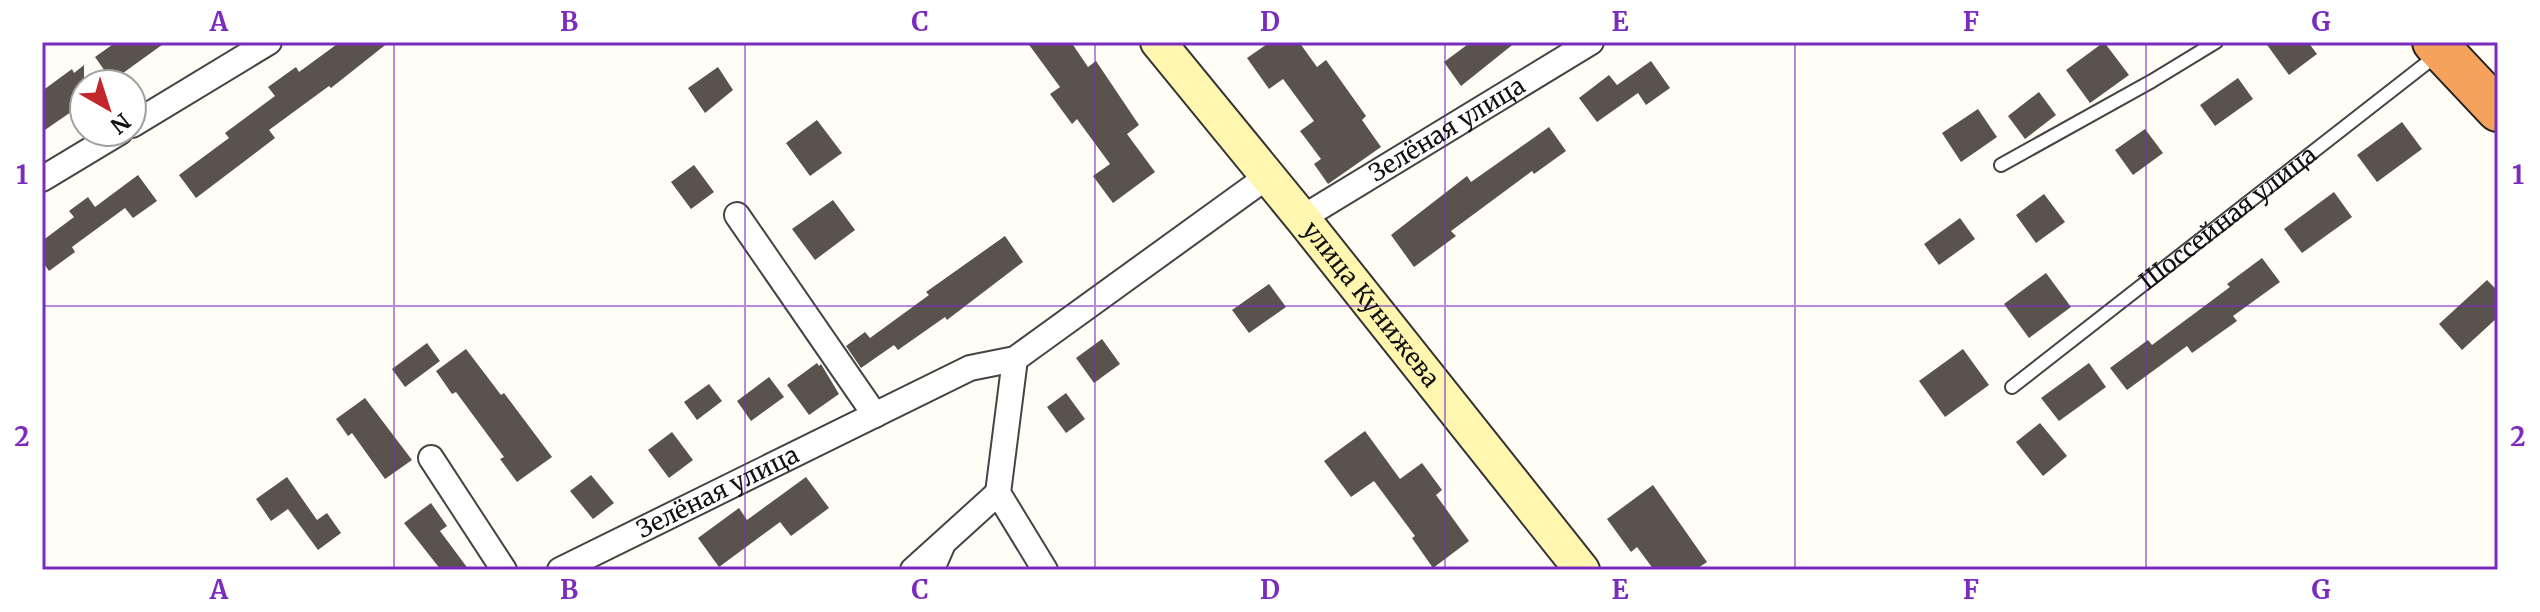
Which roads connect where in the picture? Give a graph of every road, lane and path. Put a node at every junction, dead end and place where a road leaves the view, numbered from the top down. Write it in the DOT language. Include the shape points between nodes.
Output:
graph roads {
  1 [pos="269,42"];
  2 [pos="1158,42"];
  3 [pos="1591,42"];
  4 [pos="2216,42"];
  5 [pos="2438,46"];
  6 [pos="2498,110"];
  7 [pos="148,115"];
  8 [pos="93,148"];
  9 [pos="2001,165"];
  10 [pos="1268,176"];
  11 [pos="42,179"];
  12 [pos="737,215"];
  13 [pos="1302,218"];
  14 [pos="1015,359"];
  15 [pos="2012,387"];
  16 [pos="875,415"];
  17 [pos="431,458"];
  18 [pos="998,493"];
  19 [pos="954,533"];
  20 [pos="504,570"];
  21 [pos="560,570"];
  22 [pos="913,570"];
  23 [pos="938,570"];
  24 [pos="1045,570"];
  25 [pos="1582,570"];
  1 -- 7 [label="street"];
  2 -- 10 [label="street, улица Кунижева"];
  3 -- 13 [label="street, Зелёная улица"];
  4 -- 9 [label="lane"];
  5 -- 6 [label="highway, Шоссейная улица"];
  5 -- 15 [label="lane, Шоссейная улица"];
  8 -- 11 [label="street"];
  10 -- 13 [label="street, улица Кунижева"];
  10 -- 14 [label="street, Зелёная улица"];
  12 -- 16 [label="street"];
  13 -- 25 [label="street, улица Кунижева"];
  14 -- 16 [label="street, Зелёная улица" via="970,368"];
  14 -- 18 [label="street"];
  16 -- 21 [label="street, Зелёная улица"];
  17 -- 20 [label="street"];
  18 -- 19 [label="street"];
  18 -- 24 [label="street"];
  19 -- 22 [label="street"];
  19 -- 23 [label="lane"];
}
